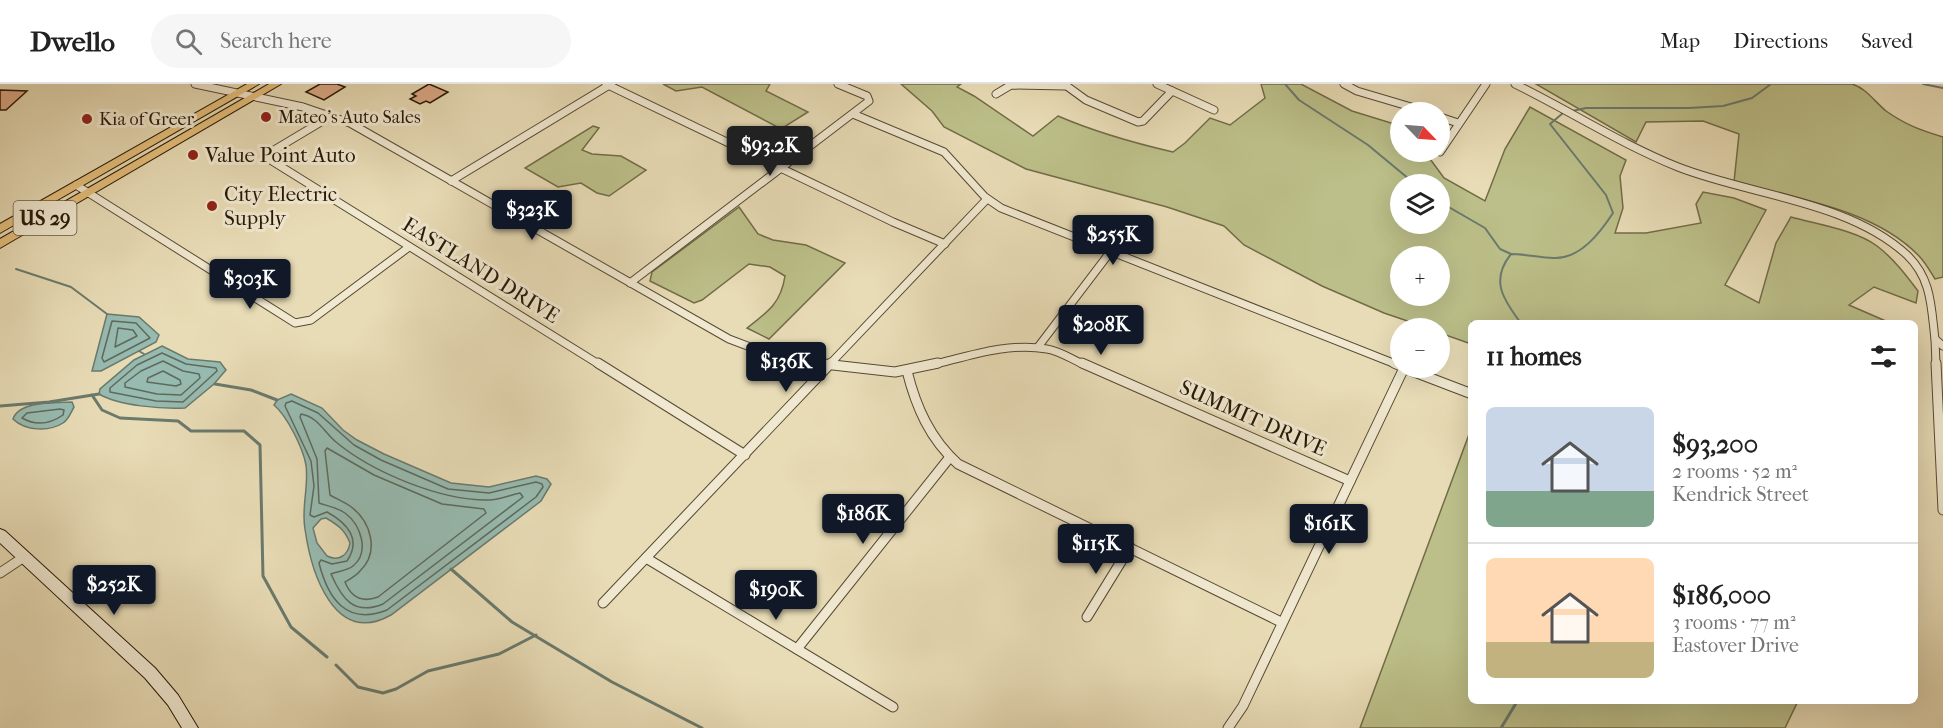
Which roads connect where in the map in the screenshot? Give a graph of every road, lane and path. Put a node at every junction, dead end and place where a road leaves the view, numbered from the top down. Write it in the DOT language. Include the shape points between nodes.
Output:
graph roads {
  1 [pos="195,84"];
  2 [pos="254,84"];
  3 [pos="276,84"];
  4 [pos="609,84"];
  5 [pos="838,84"];
  6 [pos="1157,84"];
  7 [pos="1344,84"];
  8 [pos="1486,84"];
  9 [pos="1515,84"];
  10 [pos="1064,85"];
  11 [pos="1172,91"];
  12 [pos="238,93"];
  13 [pos="996,94"];
  14 [pos="255,96"];
  15 [pos="1395,102"];
  16 [pos="1214,110"];
  17 [pos="853,114"];
  18 [pos="331,116"];
  19 [pos="1450,120"];
  20 [pos="1458,123"];
  21 [pos="1450,136"];
  22 [pos="782,169"];
  23 [pos="451,181"];
  24 [pos="76,185"];
  25 [pos="90,192"];
  26 [pos="987,199"];
  27 [pos="0,230"];
  28 [pos="0,244"];
  29 [pos="945,244"];
  30 [pos="409,247"];
  31 [pos="1111,251"];
  32 [pos="630,283"];
  33 [pos="1935,339"];
  34 [pos="1943,346"];
  35 [pos="1038,347"];
  36 [pos="1390,362"];
  37 [pos="830,365"];
  38 [pos="907,371"];
  39 [pos="1398,378"];
  40 [pos="1431,378"];
  41 [pos="1468,392"];
  42 [pos="1942,451"];
  43 [pos="745,455"];
  44 [pos="950,457"];
  45 [pos="1350,481"];
  46 [pos="1943,510"];
  47 [pos="0,535"];
  48 [pos="1130,547"];
  49 [pos="24,557"];
  50 [pos="646,558"];
  51 [pos="0,573"];
  52 [pos="603,603"];
  53 [pos="1087,617"];
  54 [pos="1281,622"];
  55 [pos="796,649"];
  56 [pos="893,707"];
  57 [pos="190,728"];
  58 [pos="1228,728"];
  1 -- 12 [label="street, SUMMIT DRIVE"];
  2 -- 12 [label="main road, US 29"];
  3 -- 14 [label="main road, US 29"];
  4 -- 22 [label="street"];
  4 -- 23 [label="street"];
  5 -- 17 [label="street" via="870,99"];
  6 -- 11 [label="street"];
  7 -- 15 [label="street"];
  8 -- 20 [label="street"];
  9 -- 33 [label="street" via="1647,153 1701,176 1829,213 1880,236 1926,280"];
  10 -- 11 [label="street" via="1078,96 1138,122"];
  10 -- 13 [label="street" via="1011,85"];
  11 -- 16 [label="street"];
  12 -- 14 [label="street, SUMMIT DRIVE"];
  12 -- 24 [label="main road, US 29"];
  14 -- 18 [label="street, SUMMIT DRIVE"];
  14 -- 25 [label="main road, US 29"];
  17 -- 22 [label="street"];
  17 -- 26 [label="street" via="944,152"];
  18 -- 23 [label="street, SUMMIT DRIVE"];
  18 -- 30 [label="street, EASTLAND DRIVE" via="264,156"];
  19 -- 20 [label="street"];
  20 -- 21 [label="street"];
  22 -- 29 [label="street"];
  22 -- 32 [label="street"];
  23 -- 32 [label="street, SUMMIT DRIVE"];
  24 -- 25 [label="street"];
  24 -- 27 [label="main road, US 29"];
  25 -- 28 [label="main road, US 29"];
  25 -- 30 [label="street" via="295,323 310,320"];
  26 -- 29 [label="street"];
  26 -- 31 [label="street"];
  29 -- 37 [label="street"];
  30 -- 43 [label="street, EASTLAND DRIVE"];
  31 -- 35 [label="street"];
  31 -- 36 [label="street"];
  32 -- 37 [label="street, SUMMIT DRIVE" via="749,349"];
  33 -- 34 [label="street"];
  33 -- 42 [label="street"];
  35 -- 38 [label="street, SUMMIT DRIVE" via="972,354"];
  35 -- 45 [label="street, SUMMIT DRIVE" via="1059,352"];
  37 -- 38 [label="street, SUMMIT DRIVE"];
  37 -- 43 [label="street"];
  38 -- 44 [label="street" via="918,409"];
  39 -- 45 [label="street"];
  40 -- 41 [label="street"];
  42 -- 46 [label="street"];
  43 -- 50 [label="street"];
  44 -- 48 [label="street"];
  44 -- 55 [label="street"];
  45 -- 54 [label="street"];
  47 -- 49 [label="main road"];
  48 -- 53 [label="street"];
  48 -- 54 [label="street"];
  49 -- 51 [label="street"];
  49 -- 57 [label="main road" via="150,673"];
  50 -- 52 [label="street"];
  50 -- 55 [label="street"];
  54 -- 58 [label="street"];
  55 -- 56 [label="street"];
}
